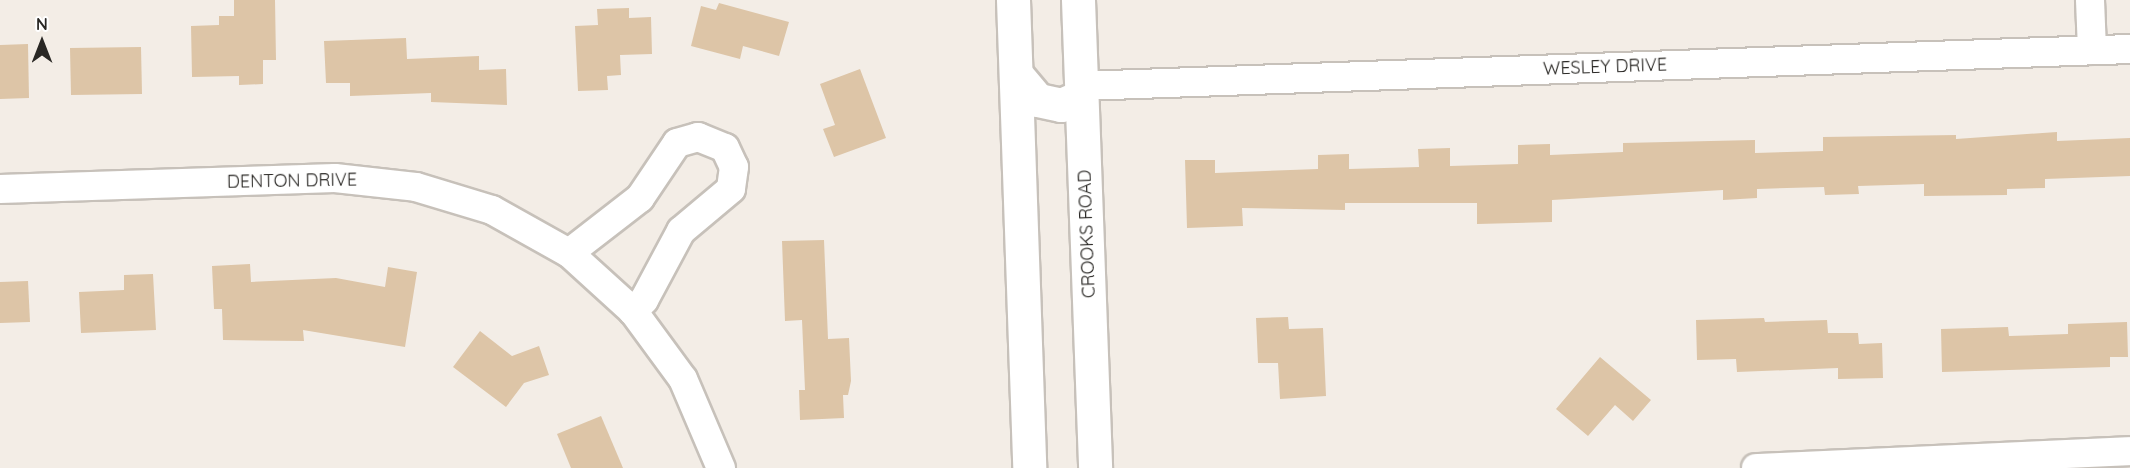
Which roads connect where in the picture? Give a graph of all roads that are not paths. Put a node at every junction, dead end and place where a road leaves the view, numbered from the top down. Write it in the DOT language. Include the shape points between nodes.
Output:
graph roads {
  1 [pos="1013,0"];
  2 [pos="1078,0"];
  3 [pos="2090,0"];
  4 [pos="2130,49"];
  5 [pos="2092,50"];
  6 [pos="1016,74"];
  7 [pos="1081,91"];
  8 [pos="0,189"];
  9 [pos="569,253"];
  10 [pos="633,311"];
  11 [pos="2130,451"];
  12 [pos="721,468"];
  13 [pos="1029,468"];
  14 [pos="1095,468"];
  15 [pos="1756,468"];
  1 -- 6 [label="main road"];
  2 -- 7 [label="main road, CROOKS ROAD"];
  3 -- 5 [label="street"];
  4 -- 5 [label="street, WESLEY DRIVE"];
  5 -- 7 [label="street, WESLEY DRIVE"];
  6 -- 7 [label="main road" via="1038,100 1061,105"];
  6 -- 13 [label="main road"];
  7 -- 14 [label="main road, CROOKS ROAD"];
  8 -- 9 [label="street, DENTON DRIVE" via="376,180 454,196 492,210"];
  9 -- 10 [label="street, DENTON DRIVE"];
  9 -- 10 [label="street" via="640,198 677,143 698,136 726,148 734,167 731,189 681,231 644,300"];
  10 -- 12 [label="street, DENTON DRIVE" via="683,378"];
  11 -- 15 [label="street"];
}
